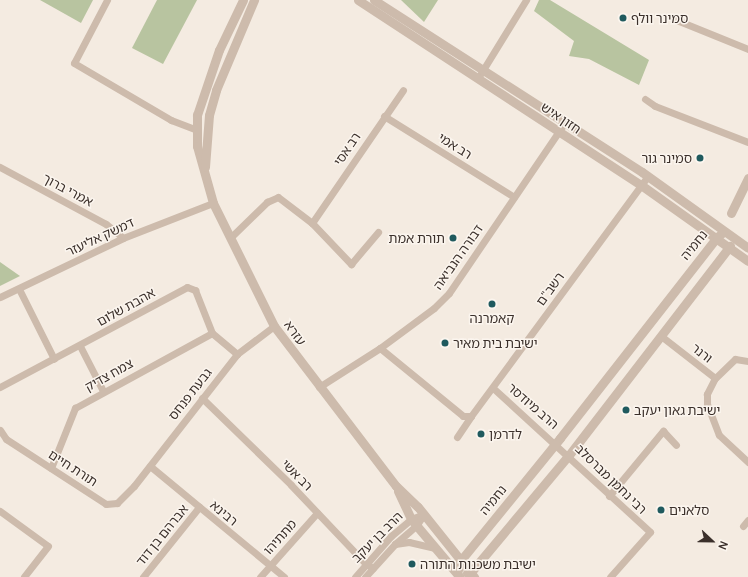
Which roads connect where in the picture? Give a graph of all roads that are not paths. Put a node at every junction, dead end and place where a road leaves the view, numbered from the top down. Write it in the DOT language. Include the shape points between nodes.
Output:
graph roads {
  1 [pos="107,0"];
  2 [pos="243,0"];
  3 [pos="254,0"];
  4 [pos="358,0"];
  5 [pos="374,0"];
  6 [pos="526,0"];
  7 [pos="674,19"];
  8 [pos="748,49"];
  9 [pos="481,74"];
  10 [pos="403,90"];
  11 [pos="644,99"];
  12 [pos="384,116"];
  13 [pos="565,122"];
  14 [pos="197,130"];
  15 [pos="558,132"];
  16 [pos="748,142"];
  17 [pos="0,167"];
  18 [pos="204,176"];
  19 [pos="648,176"];
  20 [pos="748,178"];
  21 [pos="641,186"];
  22 [pos="514,197"];
  23 [pos="213,203"];
  24 [pos="732,213"];
  25 [pos="312,223"];
  26 [pos="378,232"];
  27 [pos="726,232"];
  28 [pos="717,236"];
  29 [pos="123,238"];
  30 [pos="230,238"];
  31 [pos="730,246"];
  32 [pos="748,248"];
  33 [pos="748,260"];
  34 [pos="19,289"];
  35 [pos="0,297"];
  36 [pos="274,326"];
  37 [pos="212,333"];
  38 [pos="661,336"];
  39 [pos="80,346"];
  40 [pos="380,348"];
  41 [pos="237,354"];
  42 [pos="54,359"];
  43 [pos="748,361"];
  44 [pos="715,378"];
  45 [pos="0,387"];
  46 [pos="319,387"];
  47 [pos="493,388"];
  48 [pos="103,391"];
  49 [pos="202,398"];
  50 [pos="471,416"];
  51 [pos="0,430"];
  52 [pos="457,437"];
  53 [pos="556,443"];
  54 [pos="676,445"];
  55 [pos="569,455"];
  56 [pos="748,462"];
  57 [pos="150,466"];
  58 [pos="51,468"];
  59 [pos="134,486"];
  60 [pos="396,486"];
  61 [pos="609,496"];
  62 [pos="200,508"];
  63 [pos="0,511"];
  64 [pos="318,513"];
  65 [pos="424,514"];
  66 [pos="413,522"];
  67 [pos="395,544"];
  68 [pos="474,544"];
  69 [pos="450,546"];
  70 [pos="438,549"];
  71 [pos="461,560"];
  72 [pos="366,564"];
  73 [pos="270,565"];
  74 [pos="373,568"];
  75 [pos="458,575"];
  76 [pos="473,575"];
  77 [pos="24,577"];
  78 [pos="143,577"];
  79 [pos="260,577"];
  80 [pos="284,577"];
  81 [pos="354,577"];
  82 [pos="365,577"];
  83 [pos="610,577"];
  1 -- 14 [label="street" via="74,63 171,120"];
  2 -- 14 [label="street, עזרא" via="204,89"];
  3 -- 18 [label="street, עזרא" via="216,90 209,115"];
  4 -- 9 [label="street, חזון איש"];
  5 -- 9 [label="street, חזון איש"];
  6 -- 9 [label="street"];
  7 -- 8 [label="street"];
  9 -- 13 [label="street, חזון איש"];
  9 -- 15 [label="street, חזון איש"];
  10 -- 12 [label="street, רב אסי"];
  11 -- 16 [label="street" via="655,106"];
  12 -- 22 [label="street, רב אמי"];
  12 -- 25 [label="street, רב אסי"];
  13 -- 15 [label="street, דבורה הנביאה"];
  13 -- 19 [label="street, חזון איש"];
  14 -- 18 [label="street, עזרא" via="197,146"];
  15 -- 21 [label="street, חזון איש"];
  15 -- 22 [label="street, דבורה הנביאה"];
  17 -- 29 [label="street, אמרי ברוך" via="106,224"];
  18 -- 23 [label="street, עזרא"];
  19 -- 21 [label="street, רשב\"ם"];
  19 -- 27 [label="street, חזון איש"];
  20 -- 24 [label="street"];
  21 -- 28 [label="street, חזון איש"];
  21 -- 47 [label="street, רשב\"ם"];
  22 -- 40 [label="street, דבורה הנביאה" via="449,293 434,308"];
  23 -- 29 [label="street, דמשק אליעזר"];
  23 -- 30 [label="street, עזרא"];
  25 -- 26 [label="street" via="351,264"];
  25 -- 30 [label="street" via="278,197 267,202"];
  27 -- 28 [label="street, נחמיה"];
  27 -- 31 [label="street, נחמיה"];
  27 -- 32 [label="street, חזון איש"];
  28 -- 31 [label="street, חזון איש"];
  28 -- 53 [label="street, נחמיה"];
  29 -- 34 [label="street, דמשק אליעזר"];
  30 -- 36 [label="street, עזרא"];
  31 -- 33 [label="street, חזון איש"];
  31 -- 38 [label="street"];
  34 -- 35 [label="street, דמשק אליעזר"];
  34 -- 42 [label="street"];
  36 -- 41 [label="street, גבעת פנחס"];
  36 -- 46 [label="street, עזרא"];
  37 -- 39 [label="street, אהבת שלום" via="195,290 187,287"];
  37 -- 41 [label="street, אהבת שלום"];
  37 -- 48 [label="street, צמח צדיק"];
  38 -- 44 [label="street, ורנר"];
  38 -- 55 [label="street"];
  39 -- 42 [label="street, אהבת שלום"];
  39 -- 48 [label="street"];
  40 -- 46 [label="street, דבורה הנביאה"];
  40 -- 50 [label="street" via="463,416"];
  41 -- 49 [label="street, גבעת פנחס"];
  42 -- 45 [label="street, אהבת שלום"];
  43 -- 44 [label="street, ורנר" via="735,359"];
  44 -- 56 [label="street" via="707,394 712,421 719,435"];
  46 -- 60 [label="street, עזרא"];
  47 -- 50 [label="street, רשב\"ם"];
  47 -- 53 [label="street, הרב מיודסר"];
  48 -- 58 [label="street, צמח צדיק" via="75,408"];
  49 -- 57 [label="street, גבעת פנחס"];
  49 -- 64 [label="street, רב אשי"];
  50 -- 52 [label="street, רשב\"ם"];
  51 -- 58 [label="street, תורת חיים" via="6,439"];
  53 -- 55 [label="street, רבי נחמן מברסלב"];
  53 -- 68 [label="street, נחמיה"];
  54 -- 61 [label="street" via="664,431"];
  55 -- 61 [label="street, רבי נחמן מברסלב"];
  55 -- 76 [label="street"];
  57 -- 59 [label="street, גבעת פנחס"];
  57 -- 62 [label="street, רבינא"];
  58 -- 59 [label="street, תורת חיים" via="106,504 117,503"];
  60 -- 65 [label="street, עזרא"];
  60 -- 66 [label="street, עזרא"];
  61 -- 83 [label="street, רבי נחמן מברסלב" via="650,532"];
  62 -- 73 [label="street, רבינא"];
  62 -- 78 [label="street, אברהם בן דוד"];
  63 -- 77 [label="street" via="48,546"];
  64 -- 72 [label="street, רב אשי"];
  64 -- 73 [label="street, מתתיהו"];
  65 -- 66 [label="street, הרב בן יעקב"];
  65 -- 69 [label="street, עזרא"];
  66 -- 67 [label="street, הרב בן יעקב"];
  66 -- 70 [label="street, עזרא"];
  66 -- 72 [label="street, הרב בן יעקב"];
  67 -- 70 [label="street, הרב בן יעקב" via="409,542"];
  67 -- 74 [label="street, הרב בן יעקב"];
  68 -- 69 [label="street" via="458,548"];
  68 -- 71 [label="street, נחמיה"];
  69 -- 71 [label="street, עזרא"];
  70 -- 75 [label="street, עזרא"];
  71 -- 75 [label="street, נחמיה"];
  71 -- 76 [label="street, עזרא"];
  72 -- 74 [label="street, רב אשי"];
  72 -- 81 [label="street, הרב בן יעקב"];
  73 -- 79 [label="street, מתתיהו"];
  73 -- 80 [label="street, רבינא"];
  74 -- 82 [label="street, הרב בן יעקב"];
  75 -- 76 [label="street"];
}
